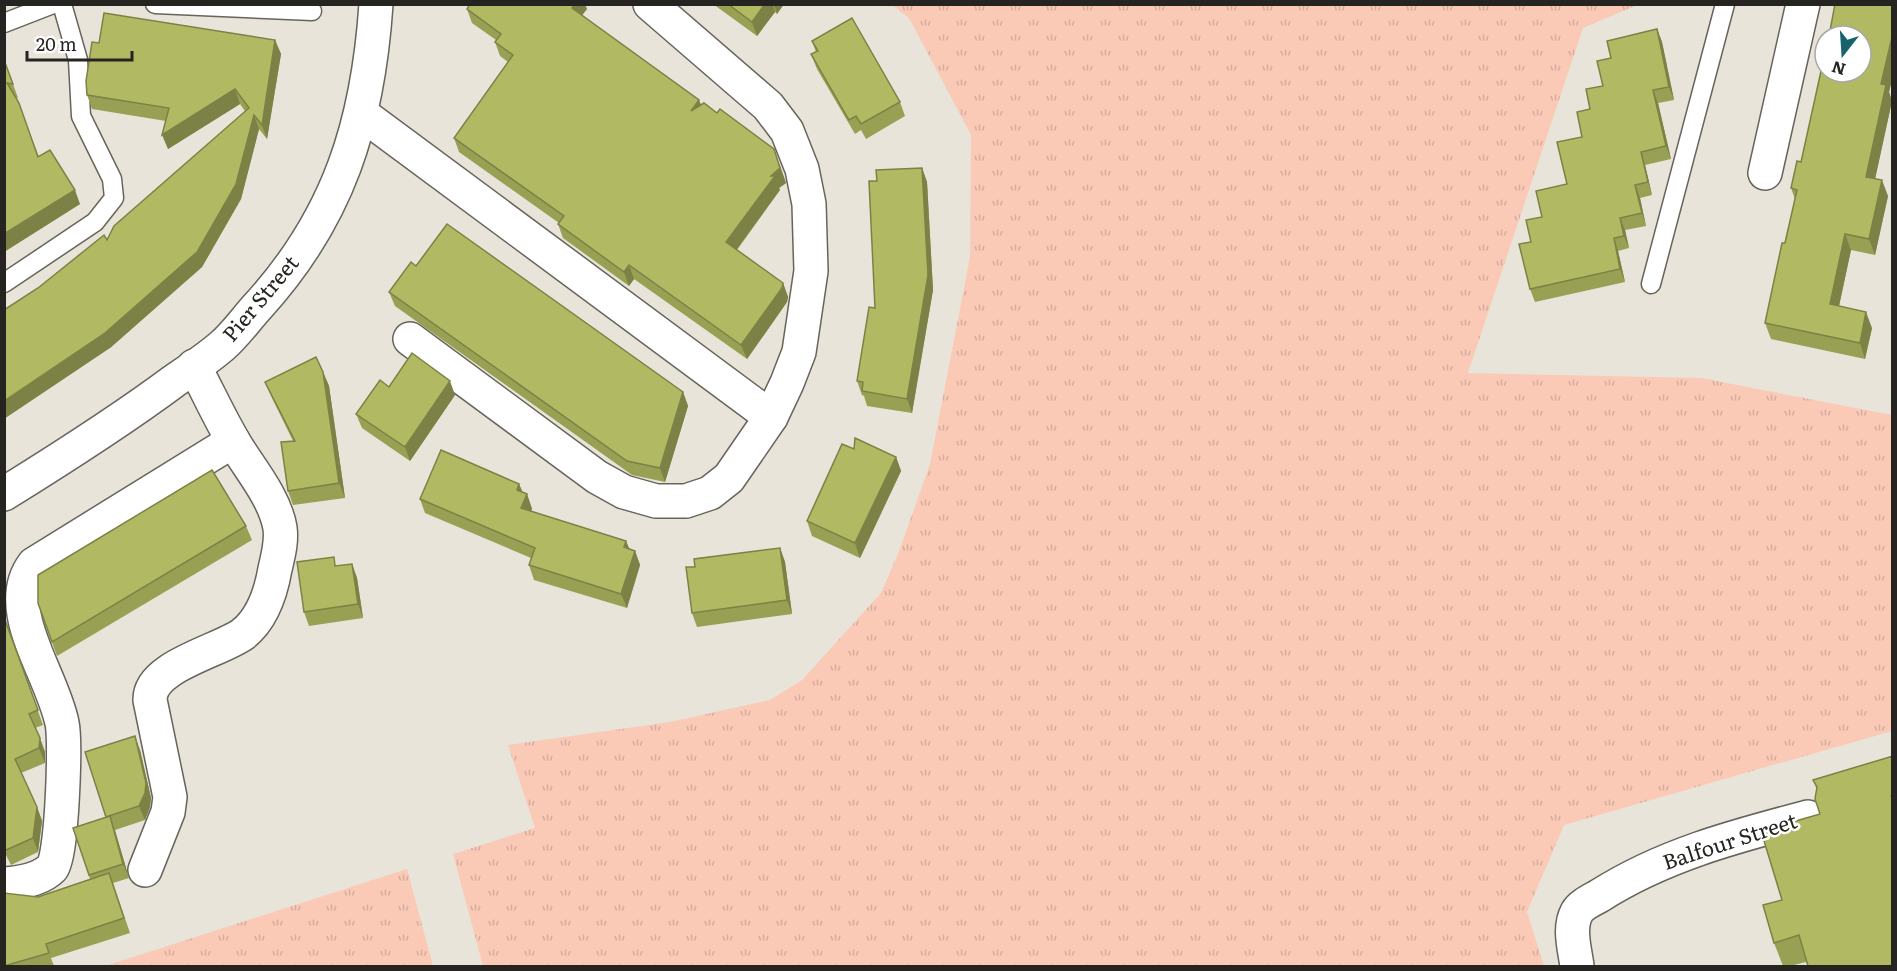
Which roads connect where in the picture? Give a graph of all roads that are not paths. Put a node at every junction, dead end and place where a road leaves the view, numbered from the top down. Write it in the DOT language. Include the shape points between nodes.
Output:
graph roads {
  1 [pos="53,4"];
  2 [pos="62,4"];
  3 [pos="155,4"];
  4 [pos="376,4"];
  5 [pos="650,4"];
  6 [pos="1725,4"];
  7 [pos="1803,4"];
  8 [pos="312,11"];
  9 [pos="4,23"];
  10 [pos="362,114"];
  11 [pos="1765,173"];
  12 [pos="4,283"];
  13 [pos="1651,284"];
  14 [pos="410,339"];
  15 [pos="194,366"];
  16 [pos="771,417"];
  17 [pos="233,441"];
  18 [pos="4,494"];
  19 [pos="1808,817"];
  20 [pos="145,870"];
  21 [pos="4,884"];
  22 [pos="1577,966"];
  1 -- 9 [label="lane"];
  2 -- 12 [label="lane" via="78,60 81,116 112,179 114,198 95,222"];
  3 -- 8 [label="lane"];
  4 -- 10 [label="street, Pier Street"];
  5 -- 16 [label="street" via="768,106 787,131 802,169 809,204 811,271 799,352"];
  6 -- 13 [label="lane"];
  7 -- 11 [label="street"];
  10 -- 15 [label="street, Pier Street" via="319,226 286,274 222,345"];
  10 -- 16 [label="street"];
  14 -- 16 [label="street" via="597,477 624,492 656,501 686,501 710,493 729,478"];
  15 -- 17 [label="street"];
  15 -- 18 [label="street, Pier Street" via="121,421"];
  17 -- 20 [label="street" via="263,490 280,528 272,585 256,619 243,634 167,673 153,686 150,700 170,797"];
  17 -- 21 [label="street" via="34,564 21,576 16,589 16,615 62,721 60,850 53,868 33,879"];
  19 -- 22 [label="street, Balfour Street" via="1688,852 1640,873 1586,904 1577,911 1573,927"];
}
